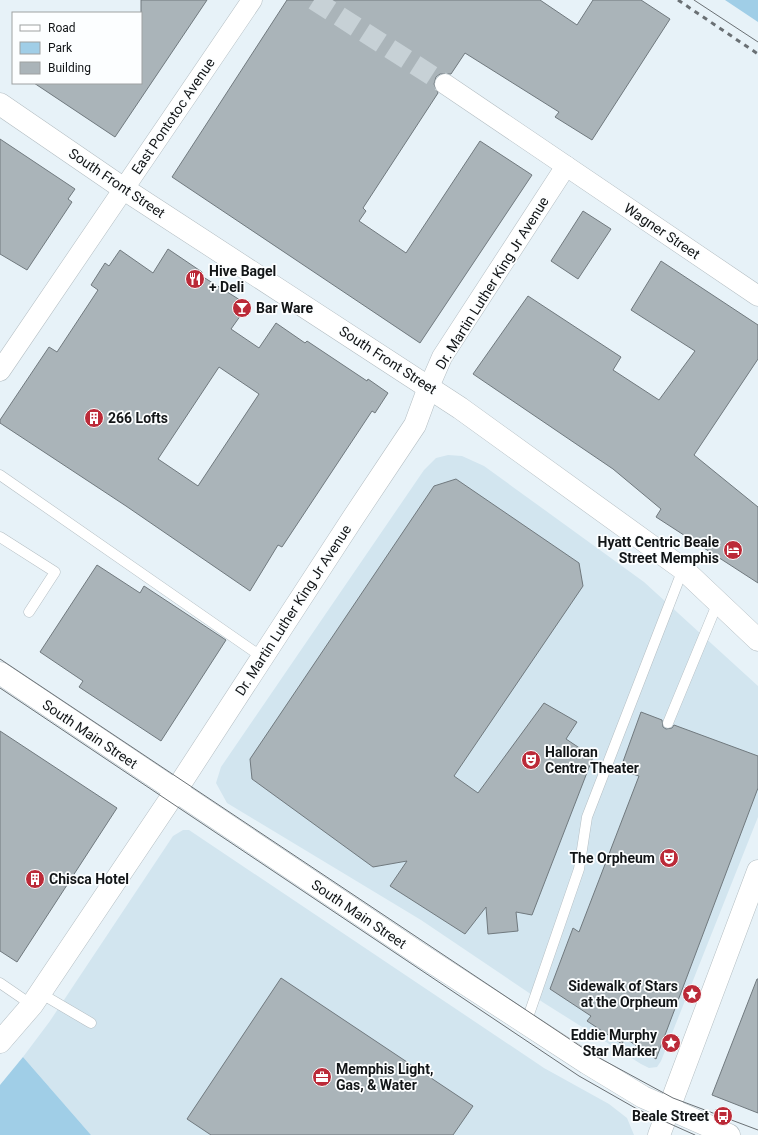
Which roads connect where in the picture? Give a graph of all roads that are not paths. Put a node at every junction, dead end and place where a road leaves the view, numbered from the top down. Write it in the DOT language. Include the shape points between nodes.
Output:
graph roads {
  1 [pos="252,0"];
  2 [pos="445,84"];
  3 [pos="0,104"];
  4 [pos="566,166"];
  5 [pos="124,189"];
  6 [pos="758,296"];
  7 [pos="0,371"];
  8 [pos="429,386"];
  9 [pos="0,475"];
  10 [pos="0,536"];
  11 [pos="683,569"];
  12 [pos="718,602"];
  13 [pos="29,612"];
  14 [pos="758,640"];
  15 [pos="262,657"];
  16 [pos="0,673"];
  17 [pos="668,723"];
  18 [pos="176,791"];
  19 [pos="758,871"];
  20 [pos="0,983"];
  21 [pos="36,999"];
  22 [pos="91,1023"];
  23 [pos="526,1023"];
  24 [pos="0,1042"];
  25 [pos="669,1110"];
  26 [pos="659,1135"];
  27 [pos="729,1135"];
  1 -- 5 [label="street, East Pontotoc Avenue"];
  2 -- 4 [label="street, Wagner Street"];
  3 -- 5 [label="main road, South Front Street"];
  4 -- 6 [label="street, Wagner Street"];
  4 -- 8 [label="street, Dr. Martin Luther King Jr Avenue" via="442,358"];
  5 -- 7 [label="street, East Pontotoc Avenue"];
  5 -- 8 [label="main road, South Front Street"];
  8 -- 11 [label="main road, South Front Street"];
  8 -- 15 [label="main road, Dr. Martin Luther King Jr Avenue" via="415,425"];
  9 -- 15 [label="lane"];
  10 -- 13 [label="lane" via="55,572"];
  11 -- 12 [label="main road, South Front Street"];
  11 -- 23 [label="lane" via="587,817 579,869"];
  12 -- 14 [label="main road, South Front Street"];
  12 -- 17 [label="lane"];
  15 -- 18 [label="main road, Dr. Martin Luther King Jr Avenue"];
  16 -- 18 [label="main road, South Main Street"];
  18 -- 21 [label="main road, Dr. Martin Luther King Jr Avenue"];
  18 -- 23 [label="main road, South Main Street"];
  19 -- 25 [label="main road"];
  20 -- 21 [label="lane"];
  21 -- 22 [label="lane"];
  21 -- 24 [label="main road, Dr. Martin Luther King Jr Avenue"];
  23 -- 25 [label="main road, South Main Street" via="587,1063"];
  25 -- 26 [label="main road"];
  25 -- 27 [label="main road, South Main Street"];
}
